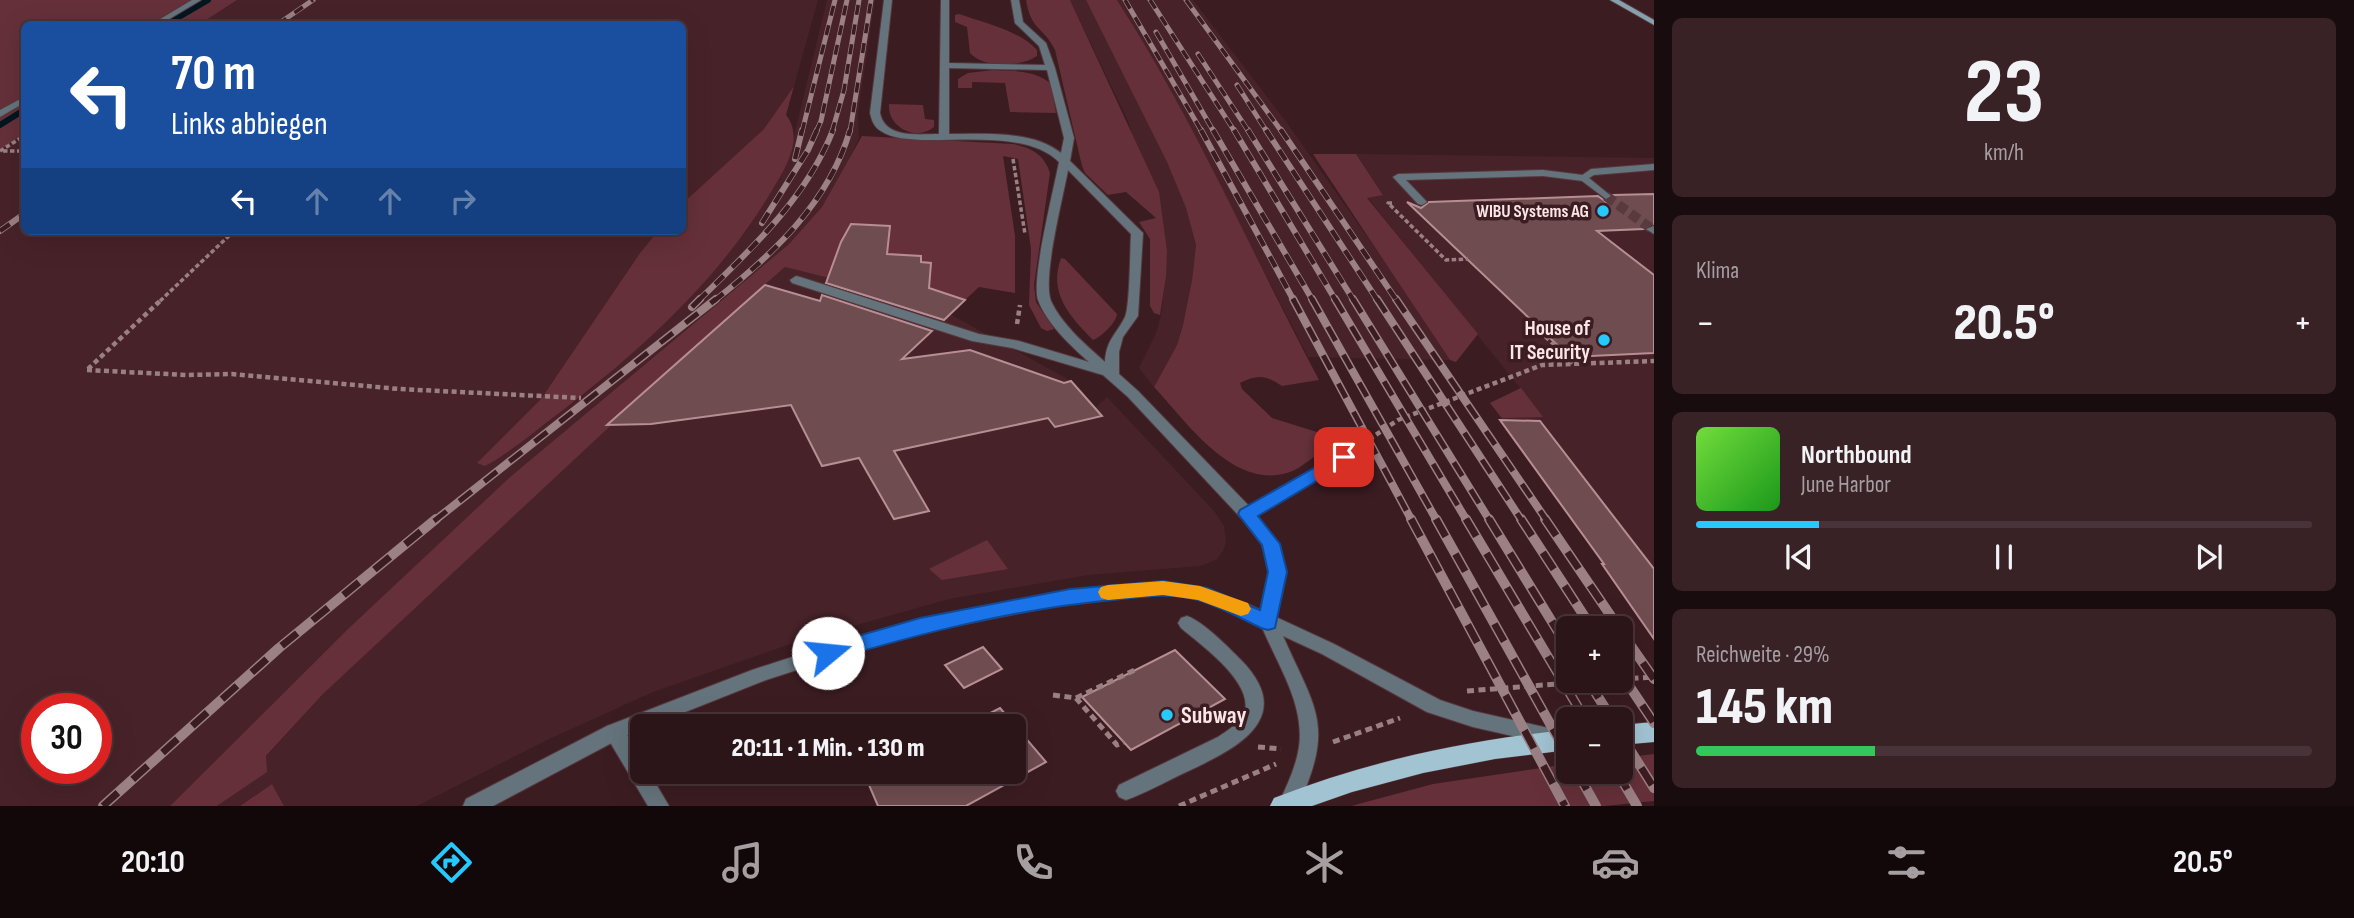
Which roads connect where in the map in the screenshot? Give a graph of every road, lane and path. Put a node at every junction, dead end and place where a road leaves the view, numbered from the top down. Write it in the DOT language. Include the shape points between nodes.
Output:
graph roads {
  1 [pos="197,0"];
  2 [pos="888,0"];
  3 [pos="945,0"];
  4 [pos="1015,0"];
  5 [pos="1614,0"];
  6 [pos="161,21"];
  7 [pos="1654,23"];
  8 [pos="943,65"];
  9 [pos="1051,68"];
  10 [pos="21,102"];
  11 [pos="0,114"];
  12 [pos="944,137"];
  13 [pos="21,138"];
  14 [pos="1,151"];
  15 [pos="21,151"];
  16 [pos="1064,162"];
  17 [pos="1654,167"];
  18 [pos="1583,178"];
  19 [pos="1606,196"];
  20 [pos="1422,202"];
  21 [pos="1396,211"];
  22 [pos="230,235"];
  23 [pos="1468,259"];
  24 [pos="796,280"];
  25 [pos="1540,327"];
  26 [pos="1548,358"];
  27 [pos="1654,360"];
  28 [pos="1574,364"];
  29 [pos="1556,365"];
  30 [pos="1112,374"];
  31 [pos="581,398"];
  32 [pos="1344,457"];
  33 [pos="1247,514"];
  34 [pos="1268,622"];
  35 [pos="1187,623"];
  36 [pos="1137,669"];
  37 [pos="1654,677"];
  38 [pos="1633,678"];
  39 [pos="1556,684"];
  40 [pos="1053,695"];
  41 [pos="1076,698"];
  42 [pos="1434,706"];
  43 [pos="614,732"];
  44 [pos="1654,732"];
  45 [pos="1633,734"];
  46 [pos="1556,738"];
  47 [pos="1231,741"];
  48 [pos="1556,741"];
  49 [pos="1124,742"];
  50 [pos="1310,750"];
  51 [pos="1126,791"];
  52 [pos="1286,805"];
  53 [pos="473,806"];
  54 [pos="659,806"];
  55 [pos="1179,806"];
  1 -- 6 [label="street"];
  2 -- 12 [label="street" via="876,122 895,134"];
  3 -- 8 [label="street"];
  4 -- 9 [label="street" via="1019,23 1043,45"];
  5 -- 7 [label="main road"];
  8 -- 9 [label="street"];
  8 -- 12 [label="street"];
  9 -- 16 [label="street" via="1069,138"];
  10 -- 11 [label="street"];
  12 -- 16 [label="street" via="1037,143"];
  13 -- 14 [label="path"];
  14 -- 15 [label="path"];
  16 -- 30 [label="street" via="1042,274 1044,299 1080,347"];
  16 -- 30 [label="street" via="1137,233 1132,316 1114,345"];
  17 -- 18 [label="street" via="1591,172"];
  18 -- 19 [label="street"];
  18 -- 20 [label="street" via="1543,173 1398,177"];
  21 -- 23 [label="path" via="1446,260"];
  22 -- 31 [label="path" via="87,370 232,374"];
  24 -- 30 [label="street" via="977,338 1014,344"];
  25 -- 28 [label="path" via="1536,327"];
  26 -- 29 [label="path"];
  27 -- 28 [label="path"];
  28 -- 29 [label="path"];
  29 -- 32 [label="path" via="1542,365 1398,420"];
  30 -- 33 [label="street"];
  32 -- 33 [label="street"];
  33 -- 34 [label="street" via="1270,544 1278,572"];
  34 -- 42 [label="street"];
  34 -- 43 [label="street" via="1200,593 1175,589 1070,597 920,626 851,645 759,675"];
  34 -- 50 [label="street" via="1310,712"];
  35 -- 47 [label="street" via="1248,681 1255,697 1255,711"];
  36 -- 41 [label="path"];
  37 -- 38 [label="path"];
  39 -- 42 [label="path" via="1471,689"];
  40 -- 41 [label="path"];
  41 -- 49 [label="path" via="1117,745"];
  42 -- 46 [label="street"];
  42 -- 50 [label="path"];
  43 -- 53 [label="street"];
  43 -- 54 [label="street"];
  44 -- 45 [label="main road"];
  47 -- 50 [label="path"];
  47 -- 51 [label="street"];
  48 -- 52 [label="main road" via="1423,763 1349,782"];
  50 -- 52 [label="street"];
  50 -- 55 [label="path"];
}
